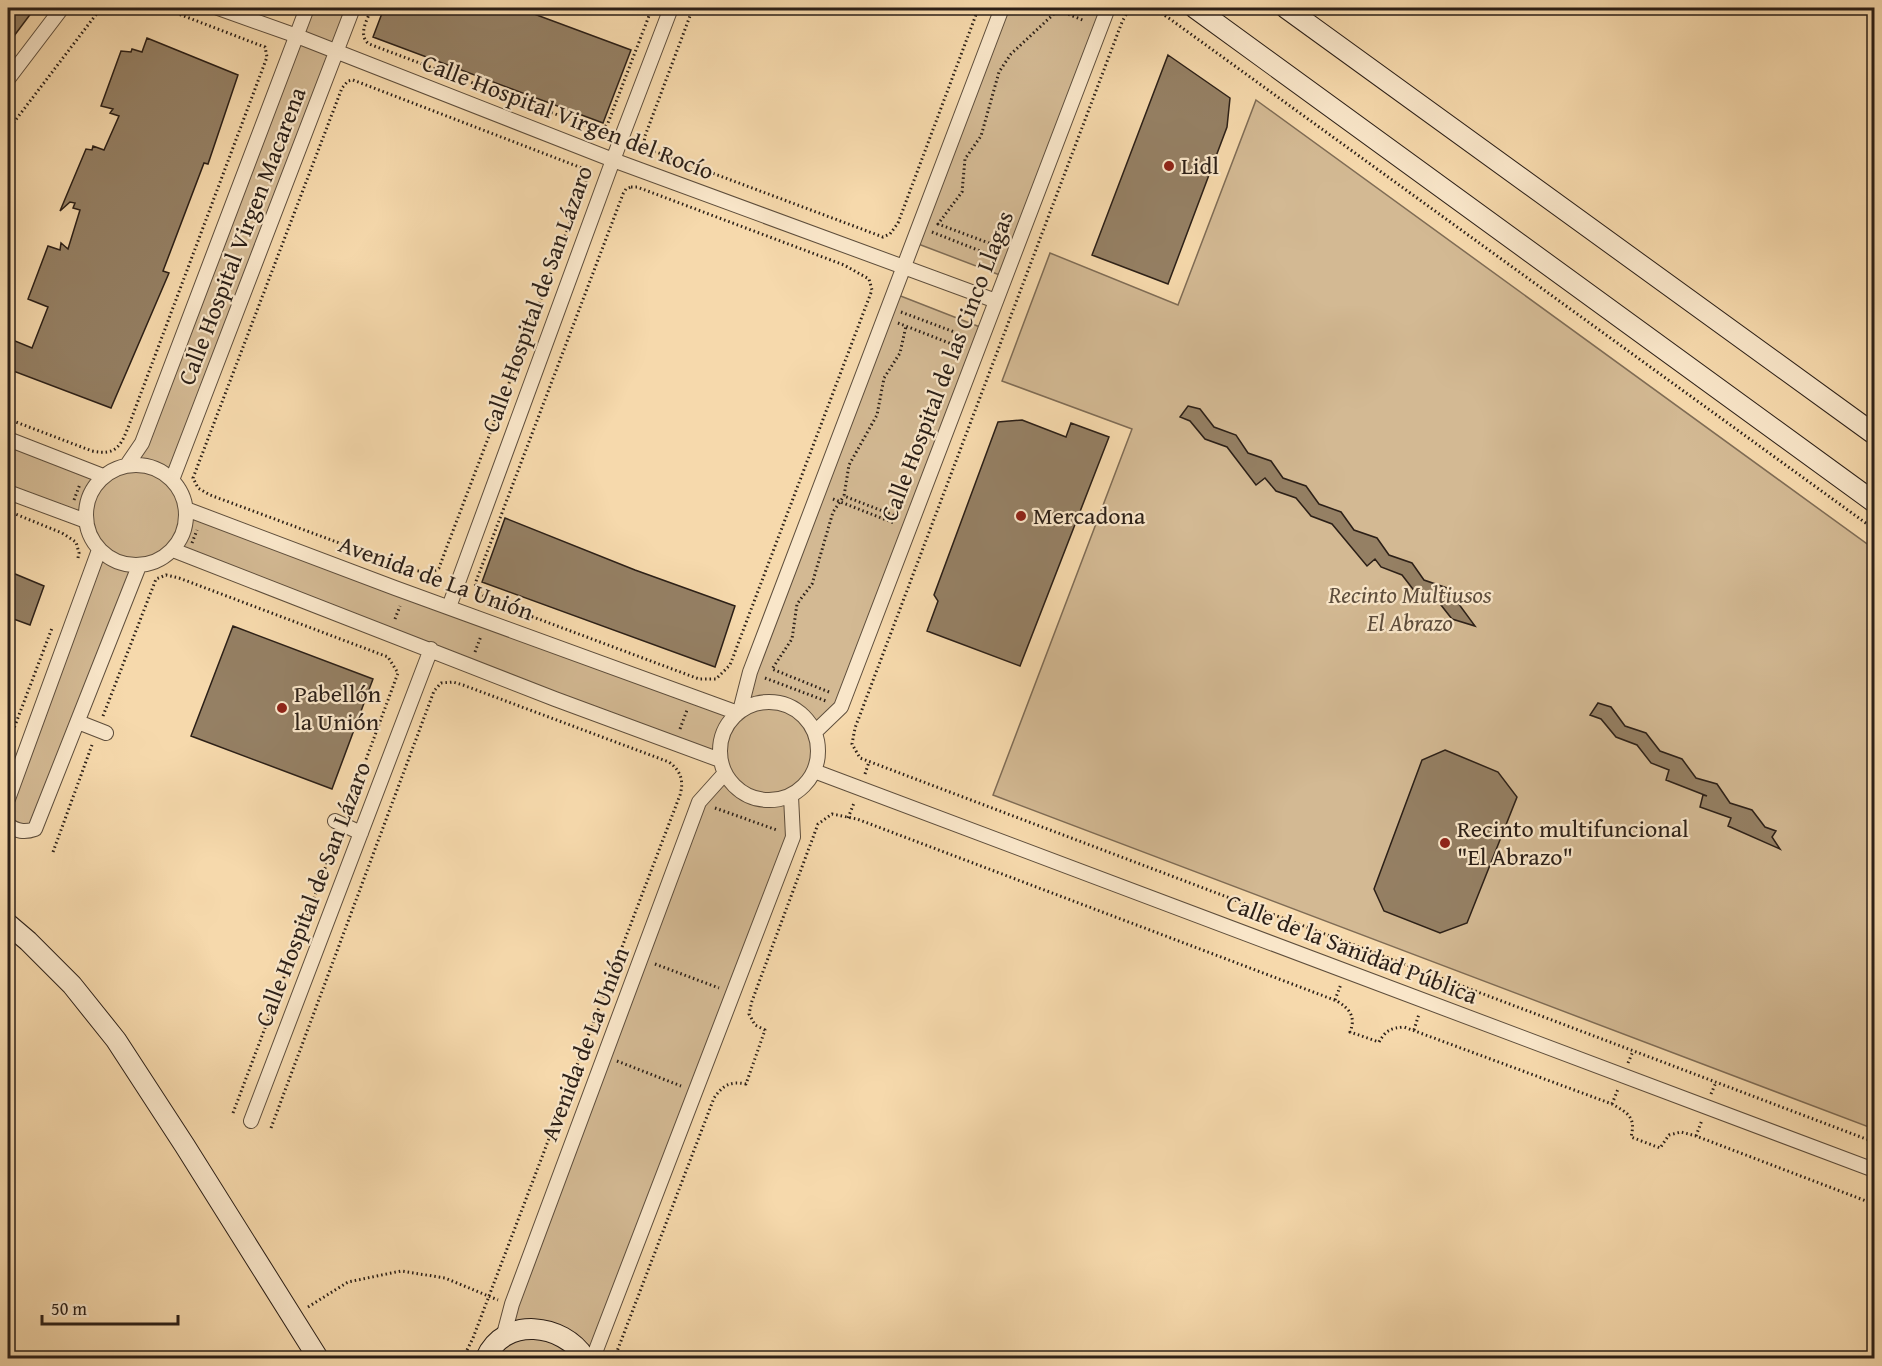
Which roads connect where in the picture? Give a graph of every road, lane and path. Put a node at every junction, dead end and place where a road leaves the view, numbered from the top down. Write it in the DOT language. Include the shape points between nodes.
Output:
graph roads {
  1 [pos="62,8"];
  2 [pos="101,8"];
  3 [pos="163,8"];
  4 [pos="218,8"];
  5 [pos="271,8"];
  6 [pos="286,8"];
  7 [pos="308,8"];
  8 [pos="354,8"];
  9 [pos="652,8"];
  10 [pos="671,8"];
  11 [pos="693,8"];
  12 [pos="977,8"];
  13 [pos="1002,8"];
  14 [pos="1108,8"];
  15 [pos="1137,8"];
  16 [pos="1149,8"];
  17 [pos="1195,8"];
  18 [pos="1286,8"];
  19 [pos="1058,9"];
  20 [pos="1086,21"];
  21 [pos="364,30"];
  22 [pos="297,36"];
  23 [pos="337,52"];
  24 [pos="262,70"];
  25 [pos="281,78"];
  26 [pos="8,79"];
  27 [pos="321,93"];
  28 [pos="337,99"];
  29 [pos="8,130"];
  30 [pos="613,160"];
  31 [pos="899,220"];
  32 [pos="918,227"];
  33 [pos="1003,249"];
  34 [pos="192,257"];
  35 [pos="1010,262"];
  36 [pos="210,264"];
  37 [pos="903,266"];
  38 [pos="1030,270"];
  39 [pos="250,279"];
  40 [pos="267,285"];
  41 [pos="996,301"];
  42 [pos="890,314"];
  43 [pos="906,326"];
  44 [pos="980,342"];
  45 [pos="967,349"];
  46 [pos="999,349"];
  47 [pos="8,419"];
  48 [pos="1875,434"];
  49 [pos="124,436"];
  50 [pos="8,439"];
  51 [pos="142,443"];
  52 [pos="92,451"];
  53 [pos="181,458"];
  54 [pos="127,465"];
  55 [pos="199,465"];
  56 [pos="85,469"];
  57 [pos="103,476"];
  58 [pos="172,480"];
  59 [pos="798,486"];
  60 [pos="8,492"];
  61 [pos="817,494"];
  62 [pos="210,495"];
  63 [pos="844,496"];
  64 [pos="840,502"];
  65 [pos="1875,502"];
  66 [pos="186,509"];
  67 [pos="8,511"];
  68 [pos="68,515"];
  69 [pos="203,515"];
  70 [pos="86,521"];
  71 [pos="906,523"];
  72 [pos="1875,529"];
  73 [pos="62,533"];
  74 [pos="928,536"];
  75 [pos="99,550"];
  76 [pos="173,550"];
  77 [pos="188,555"];
  78 [pos="139,566"];
  79 [pos="92,571"];
  80 [pos="179,579"];
  81 [pos="405,591"];
  82 [pos="493,602"];
  83 [pos="448,608"];
  84 [pos="487,621"];
  85 [pos="52,628"];
  86 [pos="390,633"];
  87 [pos="431,649"];
  88 [pos="470,664"];
  89 [pos="730,665"];
  90 [pos="750,672"];
  91 [pos="699,679"];
  92 [pos="833,693"];
  93 [pos="693,696"];
  94 [pos="841,707"];
  95 [pos="739,712"];
  96 [pos="860,714"];
  97 [pos="78,722"];
  98 [pos="102,731"];
  99 [pos="815,732"];
  100 [pos="675,743"];
  101 [pos="8,744"];
  102 [pos="669,762"];
  103 [pos="722,767"];
  104 [pos="814,771"];
  105 [pos="680,795"];
  106 [pos="791,796"];
  107 [pos="8,799"];
  108 [pos="699,802"];
  109 [pos="338,823"];
  110 [pos="8,825"];
  111 [pos="361,833"];
  112 [pos="793,837"];
  113 [pos="812,843"];
  114 [pos="53,852"];
  115 [pos="8,924"];
  116 [pos="641,959"];
  117 [pos="734,994"];
  118 [pos="752,1001"];
  119 [pos="604,1056"];
  120 [pos="697,1092"];
  121 [pos="714,1098"];
  122 [pos="233,1113"];
  123 [pos="251,1121"];
  124 [pos="271,1128"];
  125 [pos="1875,1142"];
  126 [pos="1875,1170"];
  127 [pos="1875,1204"];
  128 [pos="488,1297"];
  129 [pos="291,1317"];
  130 [pos="502,1338"];
  131 [pos="8,1354"];
  132 [pos="11,1359"];
  133 [pos="318,1359"];
  134 [pos="463,1359"];
  135 [pos="486,1359"];
  136 [pos="585,1359"];
  137 [pos="593,1359"];
  138 [pos="618,1359"];
  1 -- 26 [label="street"];
  2 -- 29 [label="path"];
  3 -- 24 [label="path" via="266,47"];
  4 -- 22 [label="street, Calle Hospital Virgen del Rocío"];
  5 -- 6 [label="path"];
  7 -- 22 [label="street, Calle Hospital Virgen Macarena"];
  8 -- 23 [label="street, Calle Hospital Virgen Macarena"];
  9 -- 21 [label="path" via="608,123 598,130 369,44"];
  10 -- 30 [label="street, Calle Hospital de San Lázaro"];
  11 -- 31 [label="path" via="645,136 648,149 876,236 890,234"];
  12 -- 31 [label="path"];
  13 -- 32 [label="street"];
  14 -- 35 [label="street, Calle Hospital de las Cinco Llagas"];
  15 -- 38 [label="path" via="1128,11 1122,22"];
  16 -- 72 [label="path"];
  17 -- 65 [label="main road"];
  18 -- 48 [label="main road"];
  19 -- 20 [label="path"];
  19 -- 33 [label="path" via="1011,54 999,72 981,136 965,159 962,192 938,224"];
  22 -- 23 [label="street, Calle Hospital Virgen del Rocío"];
  22 -- 25 [label="street, Calle Hospital Virgen Macarena"];
  23 -- 27 [label="street, Calle Hospital Virgen Macarena"];
  23 -- 30 [label="street, Calle Hospital Virgen del Rocío"];
  24 -- 25 [label="path"];
  24 -- 34 [label="path"];
  25 -- 36 [label="street, Calle Hospital Virgen Macarena"];
  27 -- 28 [label="path"];
  27 -- 39 [label="street, Calle Hospital Virgen Macarena"];
  28 -- 40 [label="path"];
  28 -- 62 [label="path" via="344,84 353,80 584,168 587,178 438,568 431,573 412,570"];
  30 -- 37 [label="street, Calle Hospital Virgen del Rocío"];
  30 -- 83 [label="street, Calle Hospital de San Lázaro"];
  31 -- 32 [label="path"];
  32 -- 35 [label="path"];
  32 -- 37 [label="street"];
  34 -- 36 [label="path"];
  34 -- 49 [label="path"];
  35 -- 38 [label="path"];
  35 -- 41 [label="street, Calle Hospital de las Cinco Llagas"];
  36 -- 51 [label="street, Calle Hospital Virgen Macarena"];
  37 -- 41 [label="street, Calle Hospital Virgen del Rocío"];
  37 -- 42 [label="street"];
  38 -- 46 [label="path"];
  39 -- 40 [label="path"];
  39 -- 53 [label="street, Calle Hospital Virgen Macarena"];
  40 -- 55 [label="path"];
  41 -- 44 [label="street, Calle Hospital de las Cinco Llagas"];
  42 -- 43 [label="path"];
  42 -- 44 [label="path"];
  42 -- 61 [label="street"];
  43 -- 45 [label="path"];
  43 -- 63 [label="path" via="900,353 884,378 877,415 849,465"];
  44 -- 46 [label="path"];
  44 -- 71 [label="street, Calle Hospital de las Cinco Llagas"];
  46 -- 74 [label="path"];
  47 -- 52 [label="path"];
  49 -- 51 [label="path"];
  49 -- 52 [label="path" via="116,449 106,454"];
  50 -- 56 [label="street"];
  51 -- 54 [label="street, Calle Hospital Virgen Macarena"];
  52 -- 56 [label="path"];
  53 -- 55 [label="path"];
  53 -- 58 [label="street, Calle Hospital Virgen Macarena"];
  54 -- 57 [label="street"];
  54 -- 58 [label="street" via="159,470"];
  55 -- 62 [label="path" via="193,478 198,488"];
  56 -- 57 [label="street"];
  56 -- 68 [label="path"];
  57 -- 70 [label="street" via="87,500"];
  58 -- 66 [label="street" via="182,493"];
  59 -- 61 [label="path"];
  59 -- 82 [label="path" via="870,296 868,279 844,266 631,187 623,194 476,584"];
  59 -- 89 [label="path"];
  60 -- 68 [label="street"];
  61 -- 64 [label="path"];
  61 -- 90 [label="street"];
  62 -- 69 [label="path"];
  63 -- 64 [label="path"];
  63 -- 71 [label="path"];
  64 -- 71 [label="path"];
  64 -- 92 [label="path" via="833,512 812,584 797,604 792,639 772,669"];
  66 -- 69 [label="street, Avenida de La Unión"];
  66 -- 76 [label="street" via="182,537"];
  67 -- 73 [label="path"];
  68 -- 70 [label="street"];
  68 -- 73 [label="path"];
  69 -- 77 [label="path"];
  69 -- 81 [label="street, Avenida de La Unión"];
  70 -- 75 [label="street"];
  71 -- 74 [label="path"];
  71 -- 94 [label="street, Calle Hospital de las Cinco Llagas"];
  73 -- 79 [label="path" via="76,542 76,566"];
  74 -- 96 [label="path"];
  75 -- 78 [label="street" via="111,559"];
  75 -- 79 [label="street"];
  76 -- 77 [label="street"];
  76 -- 78 [label="street"];
  77 -- 80 [label="path"];
  77 -- 86 [label="street"];
  78 -- 97 [label="street"];
  79 -- 107 [label="street"];
  80 -- 98 [label="path" via="166,575 156,579"];
  80 -- 109 [label="path" via="388,657 398,673"];
  81 -- 83 [label="street, Avenida de La Unión"];
  81 -- 86 [label="path"];
  82 -- 84 [label="path"];
  82 -- 91 [label="path"];
  83 -- 84 [label="street, Avenida de La Unión"];
  84 -- 88 [label="path"];
  84 -- 93 [label="street, Avenida de La Unión"];
  85 -- 101 [label="path"];
  86 -- 87 [label="street"];
  87 -- 88 [label="street"];
  87 -- 111 [label="street, Calle Hospital de San Lázaro"];
  88 -- 100 [label="street"];
  89 -- 90 [label="path"];
  89 -- 91 [label="path" via="716,679"];
  90 -- 94 [label="path"];
  90 -- 95 [label="street"];
  91 -- 93 [label="path"];
  93 -- 95 [label="street, Avenida de La Unión"];
  93 -- 100 [label="path"];
  94 -- 96 [label="path"];
  94 -- 99 [label="street, Calle Hospital de las Cinco Llagas"];
  95 -- 99 [label="street" via="751,705 781,703 796,709"];
  95 -- 103 [label="street" via="723,734"];
  96 -- 125 [label="path" via="852,744 860,758"];
  97 -- 98 [label="street"];
  97 -- 110 [label="street" via="34,829 27,832"];
  98 -- 114 [label="path"];
  99 -- 104 [label="street" via="819,748"];
  100 -- 102 [label="path"];
  100 -- 103 [label="street"];
  102 -- 105 [label="path" via="677,768 683,783"];
  102 -- 124 [label="path" via="463,685 441,683 434,691"];
  103 -- 106 [label="street" via="734,786 746,795 776,801"];
  103 -- 108 [label="street, Avenida de La Unión"];
  104 -- 106 [label="street" via="803,788"];
  104 -- 126 [label="street, Calle de la Sanidad Pública"];
  105 -- 108 [label="path"];
  105 -- 128 [label="path"];
  106 -- 112 [label="street"];
  108 -- 112 [label="path"];
  108 -- 116 [label="street, Avenida de La Unión"];
  109 -- 111 [label="street"];
  109 -- 122 [label="path"];
  111 -- 123 [label="street, Calle Hospital de San Lázaro"];
  112 -- 113 [label="path"];
  112 -- 117 [label="street"];
  113 -- 118 [label="path"];
  113 -- 127 [label="path" via="819,824 832,814 856,819 1337,1001 1349,1008 1353,1018 1350,1032 1379,1042 1391,1028 1404,1027 1612,1104 1632,1118 1630,1137 1660,1148 1670,1135 1681,1132"];
  115 -- 129 [label="main road" via="72,985 116,1040"];
  116 -- 117 [label="path"];
  116 -- 119 [label="street, Avenida de La Unión"];
  117 -- 118 [label="path"];
  117 -- 120 [label="street"];
  118 -- 121 [label="path" via="749,1014 755,1025 765,1030 746,1084 733,1082 721,1087"];
  119 -- 120 [label="path"];
  119 -- 130 [label="street, Avenida de La Unión"];
  120 -- 121 [label="path"];
  120 -- 137 [label="street"];
  121 -- 138 [label="path" via="616,1354"];
  128 -- 129 [label="path" via="446,1278 401,1271 348,1282"];
  128 -- 134 [label="path"];
  129 -- 133 [label="main road"];
  130 -- 135 [label="main road"];
  130 -- 136 [label="main road" via="522,1330 542,1329 563,1336"];
  131 -- 132 [label="path"];
}
